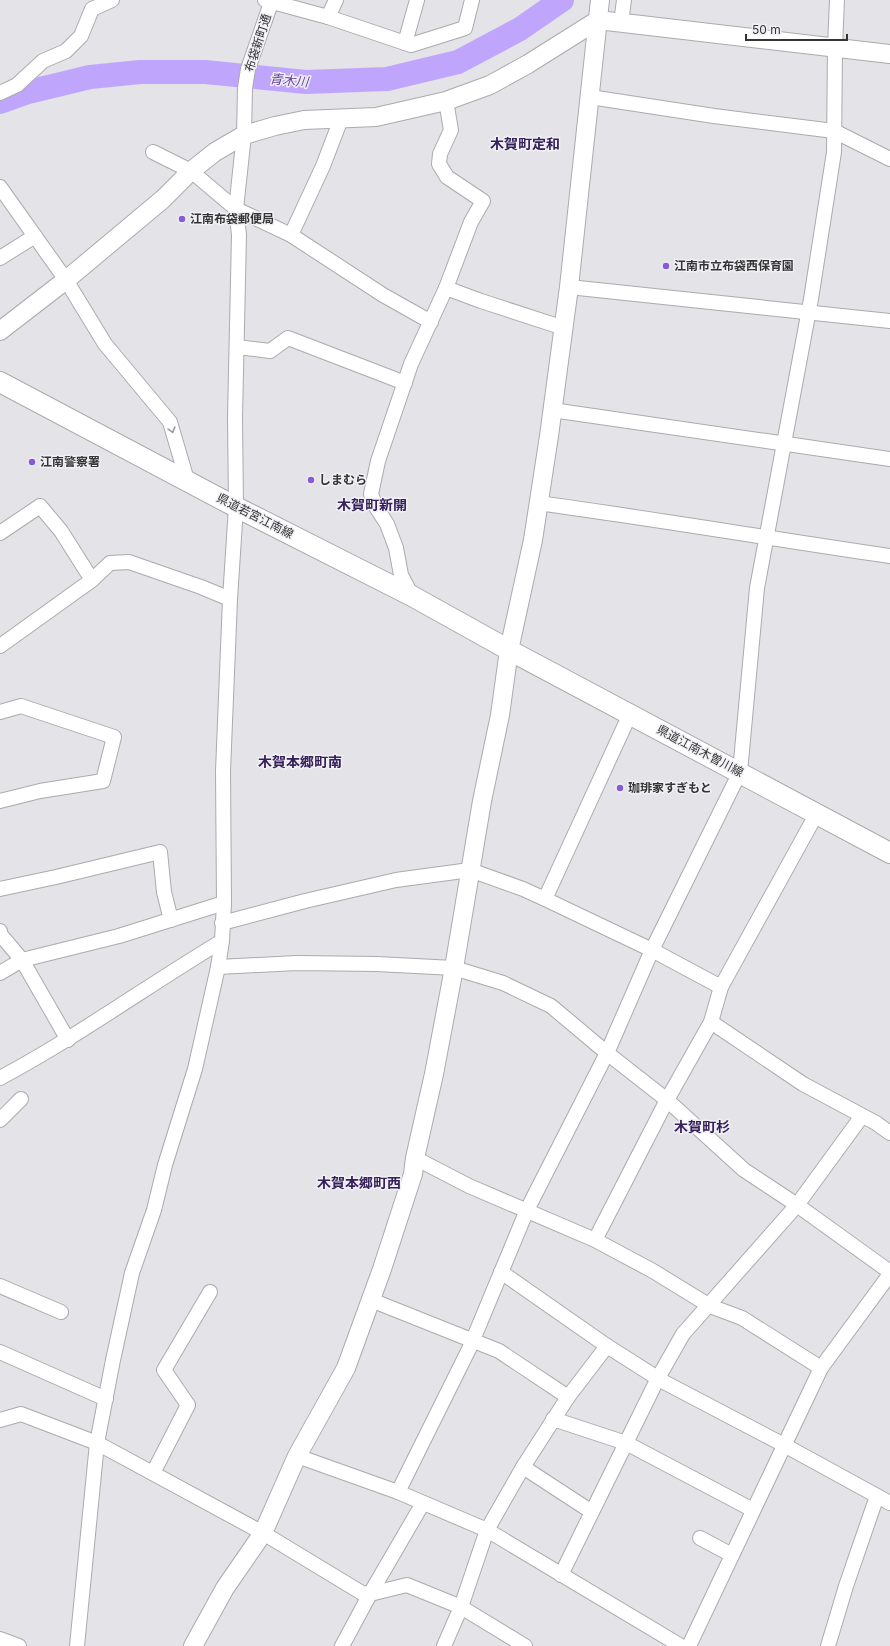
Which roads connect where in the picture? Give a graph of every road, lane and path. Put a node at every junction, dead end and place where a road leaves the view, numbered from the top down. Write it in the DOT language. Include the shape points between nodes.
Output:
graph roads {
  1 [pos="112,0"];
  2 [pos="336,0"];
  3 [pos="417,0"];
  4 [pos="472,0"];
  5 [pos="600,0"];
  6 [pos="624,0"];
  7 [pos="837,0"];
  8 [pos="270,1"];
  9 [pos="328,17"];
  10 [pos="598,20"];
  11 [pos="621,23"];
  12 [pos="405,43"];
  13 [pos="834,47"];
  14 [pos="890,54"];
  15 [pos="0,93"];
  16 [pos="590,97"];
  17 [pos="446,101"];
  18 [pos="341,118"];
  19 [pos="834,131"];
  20 [pos="244,135"];
  21 [pos="153,152"];
  22 [pos="890,159"];
  23 [pos="191,171"];
  24 [pos="0,187"];
  25 [pos="236,209"];
  26 [pos="291,235"];
  27 [pos="35,236"];
  28 [pos="0,258"];
  29 [pos="66,280"];
  30 [pos="569,287"];
  31 [pos="446,288"];
  32 [pos="808,312"];
  33 [pos="890,321"];
  34 [pos="431,322"];
  35 [pos="564,328"];
  36 [pos="0,331"];
  37 [pos="237,347"];
  38 [pos="0,382"];
  39 [pos="405,383"];
  40 [pos="552,410"];
  41 [pos="783,444"];
  42 [pos="890,459"];
  43 [pos="187,480"];
  44 [pos="538,503"];
  45 [pos="236,507"];
  46 [pos="0,534"];
  47 [pos="766,538"];
  48 [pos="890,556"];
  49 [pos="92,580"];
  50 [pos="412,596"];
  51 [pos="230,599"];
  52 [pos="0,646"];
  53 [pos="509,650"];
  54 [pos="0,712"];
  55 [pos="630,714"];
  56 [pos="740,772"];
  57 [pos="0,801"];
  58 [pos="817,813"];
  59 [pos="890,853"];
  60 [pos="470,870"];
  61 [pos="0,889"];
  62 [pos="545,899"];
  63 [pos="224,903"];
  64 [pos="171,920"];
  65 [pos="222,924"];
  66 [pos="0,933"];
  67 [pos="222,941"];
  68 [pos="652,950"];
  69 [pos="22,960"];
  70 [pos="218,967"];
  71 [pos="454,968"];
  72 [pos="0,973"];
  73 [pos="721,987"];
  74 [pos="711,1022"];
  75 [pos="68,1040"];
  76 [pos="607,1053"];
  77 [pos="0,1078"];
  78 [pos="22,1099"];
  79 [pos="667,1100"];
  80 [pos="862,1116"];
  81 [pos="0,1120"];
  82 [pos="890,1133"];
  83 [pos="415,1158"];
  84 [pos="797,1205"];
  85 [pos="527,1210"];
  86 [pos="595,1240"];
  87 [pos="501,1272"];
  88 [pos="888,1280"];
  89 [pos="0,1286"];
  90 [pos="210,1292"];
  91 [pos="371,1300"];
  92 [pos="710,1306"];
  93 [pos="62,1312"];
  94 [pos="473,1340"];
  95 [pos="607,1346"];
  96 [pos="0,1352"];
  97 [pos="821,1368"];
  98 [pos="658,1378"];
  99 [pos="568,1397"];
  100 [pos="106,1399"];
  101 [pos="554,1419"];
  102 [pos="0,1420"];
  103 [pos="97,1443"];
  104 [pos="626,1443"];
  105 [pos="784,1445"];
  106 [pos="297,1456"];
  107 [pos="523,1467"];
  108 [pos="154,1473"];
  109 [pos="398,1492"];
  110 [pos="877,1496"];
  111 [pos="424,1503"];
  112 [pos="890,1503"];
  113 [pos="753,1510"];
  114 [pos="592,1512"];
  115 [pos="487,1530"];
  116 [pos="263,1533"];
  117 [pos="700,1538"];
  118 [pos="732,1556"];
  119 [pos="562,1575"];
  120 [pos="370,1594"];
  121 [pos="461,1607"];
  122 [pos="0,1639"];
  123 [pos="19,1646"];
  124 [pos="76,1646"];
  125 [pos="193,1646"];
  126 [pos="342,1646"];
  127 [pos="444,1646"];
  128 [pos="525,1646"];
  129 [pos="680,1646"];
  130 [pos="689,1646"];
  131 [pos="828,1646"];
  1 -- 15 [label="street" via="92,9 81,36 66,51 43,61 17,85"];
  2 -- 9 [label="street"];
  3 -- 12 [label="street"];
  4 -- 12 [label="street" via="464,28 411,44"];
  5 -- 10 [label="street"];
  6 -- 11 [label="street"];
  7 -- 13 [label="street"];
  8 -- 9 [label="street"];
  8 -- 20 [label="street, 布袋新町通" via="248,69"];
  9 -- 12 [label="street"];
  10 -- 11 [label="street"];
  10 -- 16 [label="street"];
  10 -- 17 [label="street" via="490,85"];
  11 -- 13 [label="street"];
  13 -- 14 [label="street"];
  13 -- 19 [label="street"];
  16 -- 19 [label="street"];
  16 -- 30 [label="street"];
  17 -- 18 [label="street" via="376,117"];
  17 -- 31 [label="street" via="451,130 440,154 439,164 447,177 483,201 471,222"];
  18 -- 20 [label="street" via="304,120"];
  18 -- 26 [label="street" via="323,166"];
  19 -- 22 [label="street"];
  19 -- 32 [label="street" via="834,152"];
  20 -- 23 [label="street" via="215,152"];
  20 -- 25 [label="street, 布袋新町通"];
  21 -- 23 [label="street"];
  23 -- 25 [label="street"];
  23 -- 29 [label="street" via="163,199"];
  24 -- 27 [label="street"];
  25 -- 26 [label="street"];
  25 -- 37 [label="street, 布袋新町通" via="239,235"];
  26 -- 34 [label="street"];
  27 -- 28 [label="street"];
  27 -- 29 [label="street"];
  29 -- 36 [label="street"];
  29 -- 43 [label="street, one-way" via="105,344 170,422"];
  30 -- 32 [label="street"];
  30 -- 35 [label="street"];
  31 -- 34 [label="street"];
  31 -- 35 [label="street"];
  32 -- 33 [label="street"];
  32 -- 41 [label="street"];
  34 -- 39 [label="street"];
  35 -- 40 [label="street"];
  37 -- 39 [label="street" via="270,351 288,338"];
  37 -- 45 [label="street, 布袋新町通"];
  38 -- 43 [label="main road, 県道若宮江南線"];
  39 -- 50 [label="street" via="378,461 371,494 376,508 387,524 402,575"];
  40 -- 41 [label="street"];
  40 -- 44 [label="street"];
  41 -- 42 [label="street"];
  41 -- 47 [label="street"];
  43 -- 45 [label="main road, 県道若宮江南線"];
  44 -- 47 [label="street"];
  44 -- 53 [label="street" via="533,540"];
  45 -- 50 [label="main road, 県道若宮江南線"];
  45 -- 51 [label="street, 布袋新町通"];
  46 -- 49 [label="street" via="40,506 61,531"];
  47 -- 48 [label="street"];
  47 -- 56 [label="street" via="757,588"];
  49 -- 51 [label="street" via="110,563 129,562"];
  49 -- 52 [label="street"];
  50 -- 53 [label="main road, 県道若宮江南線"];
  51 -- 63 [label="street, 布袋新町通" via="223,771"];
  53 -- 55 [label="main road, 県道江南木曽川線"];
  53 -- 60 [label="street" via="500,715"];
  54 -- 57 [label="street" via="22,706 114,737 103,781 40,791"];
  55 -- 56 [label="main road, 県道江南木曽川線"];
  55 -- 62 [label="street"];
  56 -- 58 [label="main road, 県道江南木曽川線"];
  56 -- 68 [label="street"];
  58 -- 59 [label="main road, 県道江南木曽川線"];
  58 -- 73 [label="street"];
  60 -- 62 [label="street"];
  60 -- 65 [label="street" via="396,880"];
  60 -- 71 [label="street"];
  61 -- 64 [label="street" via="160,852 164,892"];
  62 -- 68 [label="street"];
  63 -- 64 [label="street"];
  63 -- 65 [label="street, 布袋新町通"];
  64 -- 69 [label="street"];
  65 -- 67 [label="street, 布袋新町通"];
  66 -- 69 [label="street"];
  67 -- 70 [label="street, 布袋新町通"];
  67 -- 75 [label="street"];
  68 -- 73 [label="street"];
  68 -- 76 [label="street"];
  69 -- 72 [label="street"];
  69 -- 75 [label="street"];
  70 -- 71 [label="street" via="297,963"];
  70 -- 100 [label="street, 布袋新町通" via="195,1069 165,1165 154,1210 130,1281"];
  71 -- 76 [label="street" via="503,983 551,1006"];
  71 -- 83 [label="street"];
  73 -- 74 [label="street"];
  74 -- 79 [label="street"];
  74 -- 80 [label="street" via="803,1084"];
  75 -- 77 [label="street"];
  76 -- 79 [label="street"];
  76 -- 85 [label="street"];
  78 -- 81 [label="street"];
  79 -- 84 [label="street" via="744,1170"];
  79 -- 86 [label="street"];
  80 -- 82 [label="street"];
  80 -- 84 [label="street"];
  83 -- 85 [label="street" via="469,1186"];
  83 -- 91 [label="street" via="413,1174"];
  84 -- 88 [label="street"];
  84 -- 92 [label="street"];
  85 -- 86 [label="street"];
  85 -- 87 [label="street"];
  86 -- 92 [label="street"];
  87 -- 94 [label="street"];
  87 -- 95 [label="street"];
  88 -- 97 [label="street"];
  89 -- 93 [label="street"];
  90 -- 108 [label="street" via="164,1370 188,1405"];
  91 -- 94 [label="street"];
  91 -- 106 [label="street" via="346,1368"];
  92 -- 97 [label="street" via="742,1318"];
  92 -- 98 [label="street" via="683,1334"];
  94 -- 99 [label="street" via="499,1351"];
  94 -- 109 [label="street"];
  95 -- 98 [label="street"];
  95 -- 99 [label="street"];
  96 -- 100 [label="street"];
  97 -- 105 [label="street"];
  98 -- 104 [label="street"];
  98 -- 105 [label="street"];
  99 -- 101 [label="street"];
  100 -- 103 [label="street, 布袋新町通"];
  101 -- 104 [label="street"];
  101 -- 107 [label="street"];
  102 -- 103 [label="street" via="21,1414"];
  103 -- 108 [label="street"];
  103 -- 124 [label="street, 布袋新町通"];
  104 -- 113 [label="street"];
  104 -- 114 [label="street"];
  105 -- 110 [label="street"];
  105 -- 113 [label="street"];
  106 -- 109 [label="street"];
  106 -- 116 [label="street"];
  107 -- 114 [label="street"];
  107 -- 115 [label="street"];
  108 -- 116 [label="street"];
  109 -- 111 [label="street"];
  110 -- 112 [label="street"];
  110 -- 131 [label="street"];
  111 -- 115 [label="street"];
  111 -- 120 [label="street"];
  113 -- 118 [label="street"];
  114 -- 119 [label="street"];
  115 -- 119 [label="street"];
  115 -- 121 [label="street"];
  116 -- 120 [label="street" via="362,1593"];
  116 -- 125 [label="street" via="225,1588"];
  117 -- 118 [label="street"];
  118 -- 130 [label="street"];
  119 -- 129 [label="street"];
  120 -- 121 [label="street" via="407,1585"];
  120 -- 126 [label="street"];
  121 -- 127 [label="street"];
  121 -- 128 [label="street"];
  122 -- 123 [label="street"];
}
